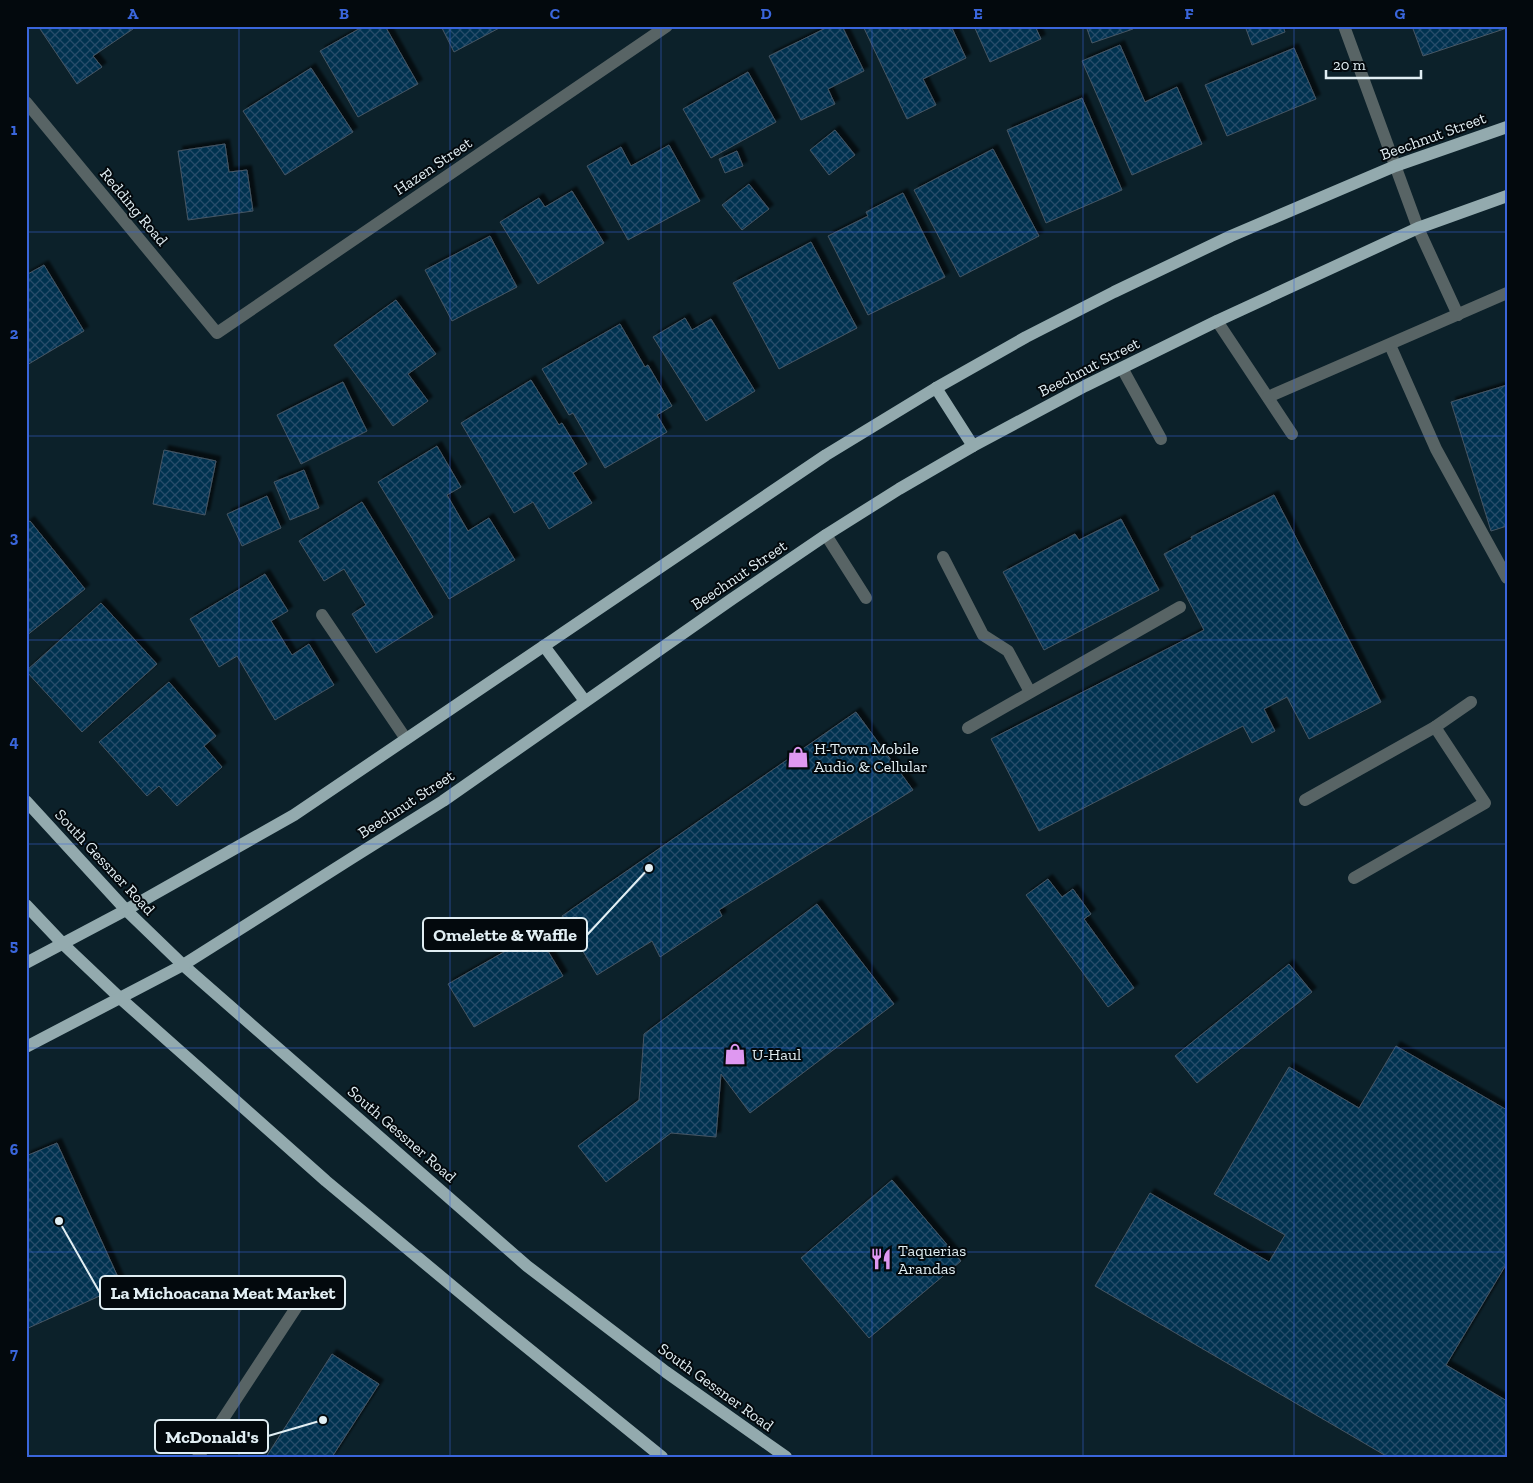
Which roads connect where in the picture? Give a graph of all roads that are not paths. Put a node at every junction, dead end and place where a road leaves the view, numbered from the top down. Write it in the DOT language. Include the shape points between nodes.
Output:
graph roads {
  1 [pos="668,26"];
  2 [pos="1344,26"];
  3 [pos="26,102"];
  4 [pos="1507,127"];
  5 [pos="1395,166"];
  6 [pos="1507,196"];
  7 [pos="1418,228"];
  8 [pos="1507,293"];
  9 [pos="1458,315"];
  10 [pos="1217,321"];
  11 [pos="217,333"];
  12 [pos="1390,345"];
  13 [pos="1122,368"];
  14 [pos="936,388"];
  15 [pos="1268,398"];
  16 [pos="1292,434"];
  17 [pos="1161,439"];
  18 [pos="973,446"];
  19 [pos="826,536"];
  20 [pos="942,557"];
  21 [pos="1507,578"];
  22 [pos="866,598"];
  23 [pos="1180,607"];
  24 [pos="322,615"];
  25 [pos="544,646"];
  26 [pos="1030,692"];
  27 [pos="585,701"];
  28 [pos="1471,702"];
  29 [pos="1435,727"];
  30 [pos="968,728"];
  31 [pos="406,739"];
  32 [pos="1305,800"];
  33 [pos="26,801"];
  34 [pos="1354,878"];
  35 [pos="26,905"];
  36 [pos="126,910"];
  37 [pos="63,944"];
  38 [pos="26,963"];
  39 [pos="183,965"];
  40 [pos="120,998"];
  41 [pos="26,1046"];
  42 [pos="313,1282"];
  43 [pos="198,1457"];
  44 [pos="662,1457"];
  45 [pos="786,1457"];
  1 -- 11 [label="street, Hazen Street"];
  2 -- 5 [label="street"];
  3 -- 11 [label="street, Redding Road"];
  4 -- 5 [label="main road, Beechnut Street"];
  5 -- 7 [label="street"];
  5 -- 14 [label="main road, Beechnut Street" via="1231,236 1114,292"];
  6 -- 7 [label="main road, Beechnut Street"];
  7 -- 9 [label="street"];
  7 -- 10 [label="main road, Beechnut Street"];
  8 -- 9 [label="street"];
  9 -- 12 [label="street"];
  10 -- 13 [label="main road, Beechnut Street"];
  10 -- 15 [label="street"];
  12 -- 15 [label="street"];
  12 -- 21 [label="street" via="1436,449"];
  13 -- 17 [label="street"];
  13 -- 18 [label="main road, Beechnut Street"];
  14 -- 18 [label="main road"];
  14 -- 25 [label="main road, Beechnut Street" via="826,455"];
  15 -- 16 [label="street"];
  18 -- 19 [label="main road, Beechnut Street"];
  19 -- 22 [label="street"];
  19 -- 27 [label="main road, Beechnut Street"];
  20 -- 26 [label="street" via="983,634 1008,651"];
  23 -- 26 [label="street"];
  24 -- 31 [label="street"];
  25 -- 27 [label="main road"];
  25 -- 31 [label="main road, Beechnut Street"];
  26 -- 30 [label="street"];
  27 -- 39 [label="main road, Beechnut Street" via="443,800"];
  28 -- 29 [label="street"];
  29 -- 32 [label="street"];
  29 -- 34 [label="street" via="1485,803"];
  31 -- 36 [label="main road, Beechnut Street" via="294,815"];
  33 -- 36 [label="main road, South Gessner Road"];
  35 -- 37 [label="main road"];
  36 -- 37 [label="main road, Beechnut Street"];
  36 -- 39 [label="main road, South Gessner Road"];
  37 -- 38 [label="main road, Beechnut Street"];
  37 -- 40 [label="main road"];
  39 -- 40 [label="main road, Beechnut Street"];
  39 -- 45 [label="main road, South Gessner Road" via="527,1266 666,1372"];
  40 -- 41 [label="main road, Beechnut Street"];
  40 -- 44 [label="main road" via="326,1181"];
  42 -- 43 [label="street"];
}
